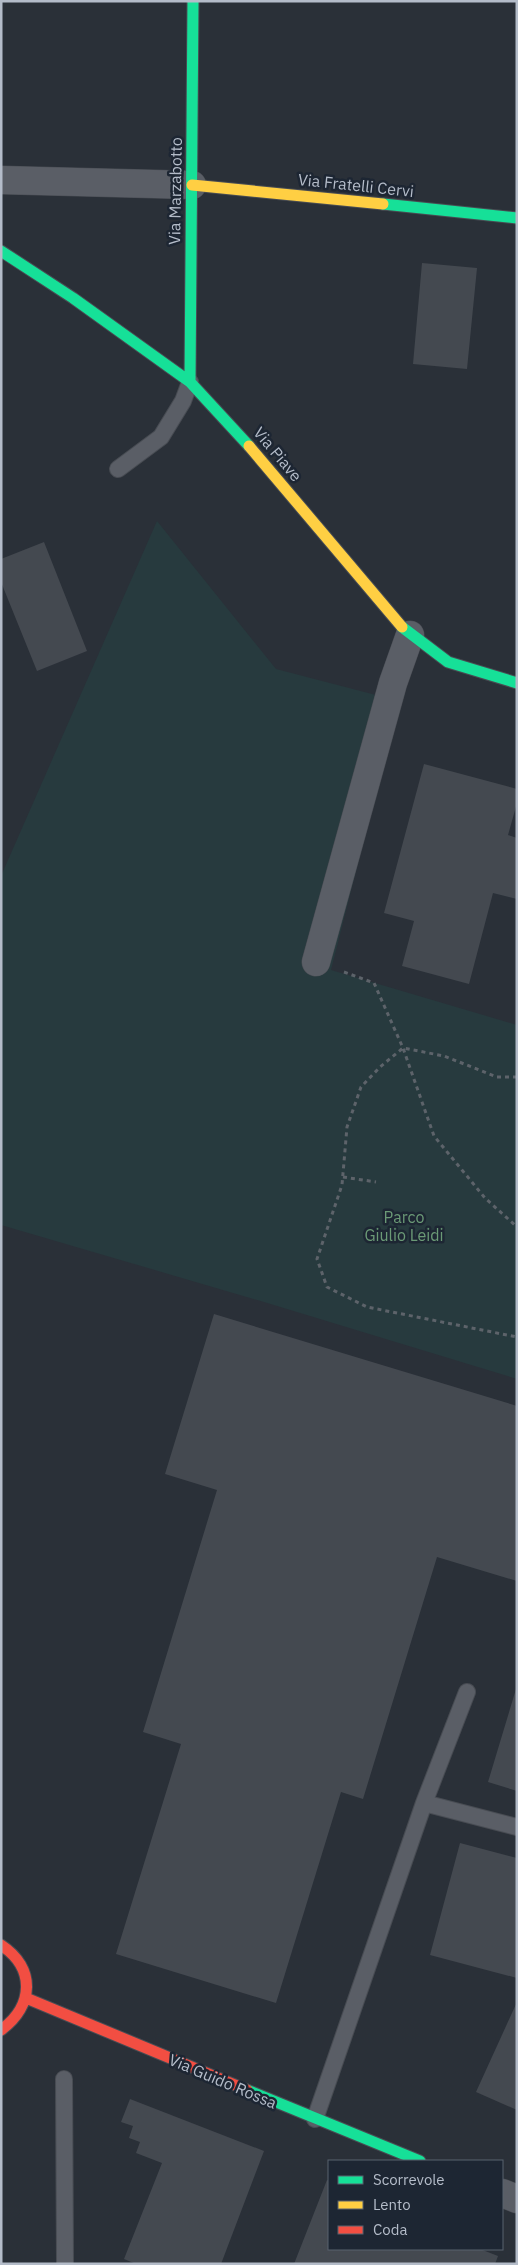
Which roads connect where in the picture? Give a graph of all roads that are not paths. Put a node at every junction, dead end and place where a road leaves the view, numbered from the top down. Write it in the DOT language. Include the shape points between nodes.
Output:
graph roads {
  1 [pos="193,1"];
  2 [pos="1,180"];
  3 [pos="192,184"];
  4 [pos="517,218"];
  5 [pos="1,251"];
  6 [pos="190,382"];
  7 [pos="118,469"];
  8 [pos="410,635"];
  9 [pos="517,684"];
  10 [pos="316,962"];
  11 [pos="467,1692"];
  12 [pos="424,1803"];
  13 [pos="517,1827"];
  14 [pos="1,1945"];
  15 [pos="26,1998"];
  16 [pos="1,2030"];
  17 [pos="64,2079"];
  18 [pos="315,2119"];
  19 [pos="418,2160"];
  20 [pos="503,2193"];
  21 [pos="517,2199"];
  22 [pos="64,2264"];
  1 -- 3 [label="street, Via Marzabotto"];
  2 -- 3 [label="street"];
  3 -- 4 [label="street, Via Fratelli Cervi"];
  3 -- 6 [label="street, Via Marzabotto"];
  5 -- 6 [label="street, Via Piave"];
  6 -- 7 [label="lane" via="160,438"];
  6 -- 8 [label="street, Via Piave" via="239,433"];
  8 -- 9 [label="street, Via Piave" via="448,662"];
  8 -- 10 [label="street" via="393,683"];
  11 -- 12 [label="lane"];
  12 -- 13 [label="lane"];
  12 -- 18 [label="lane"];
  14 -- 15 [label="street" via="21,1963 26,1974"];
  15 -- 16 [label="street" via="10,2026"];
  15 -- 18 [label="street, Via Guido Rossa"];
  17 -- 22 [label="lane"];
  18 -- 19 [label="street, Via Guido Rossa"];
  20 -- 21 [label="street"];
}
